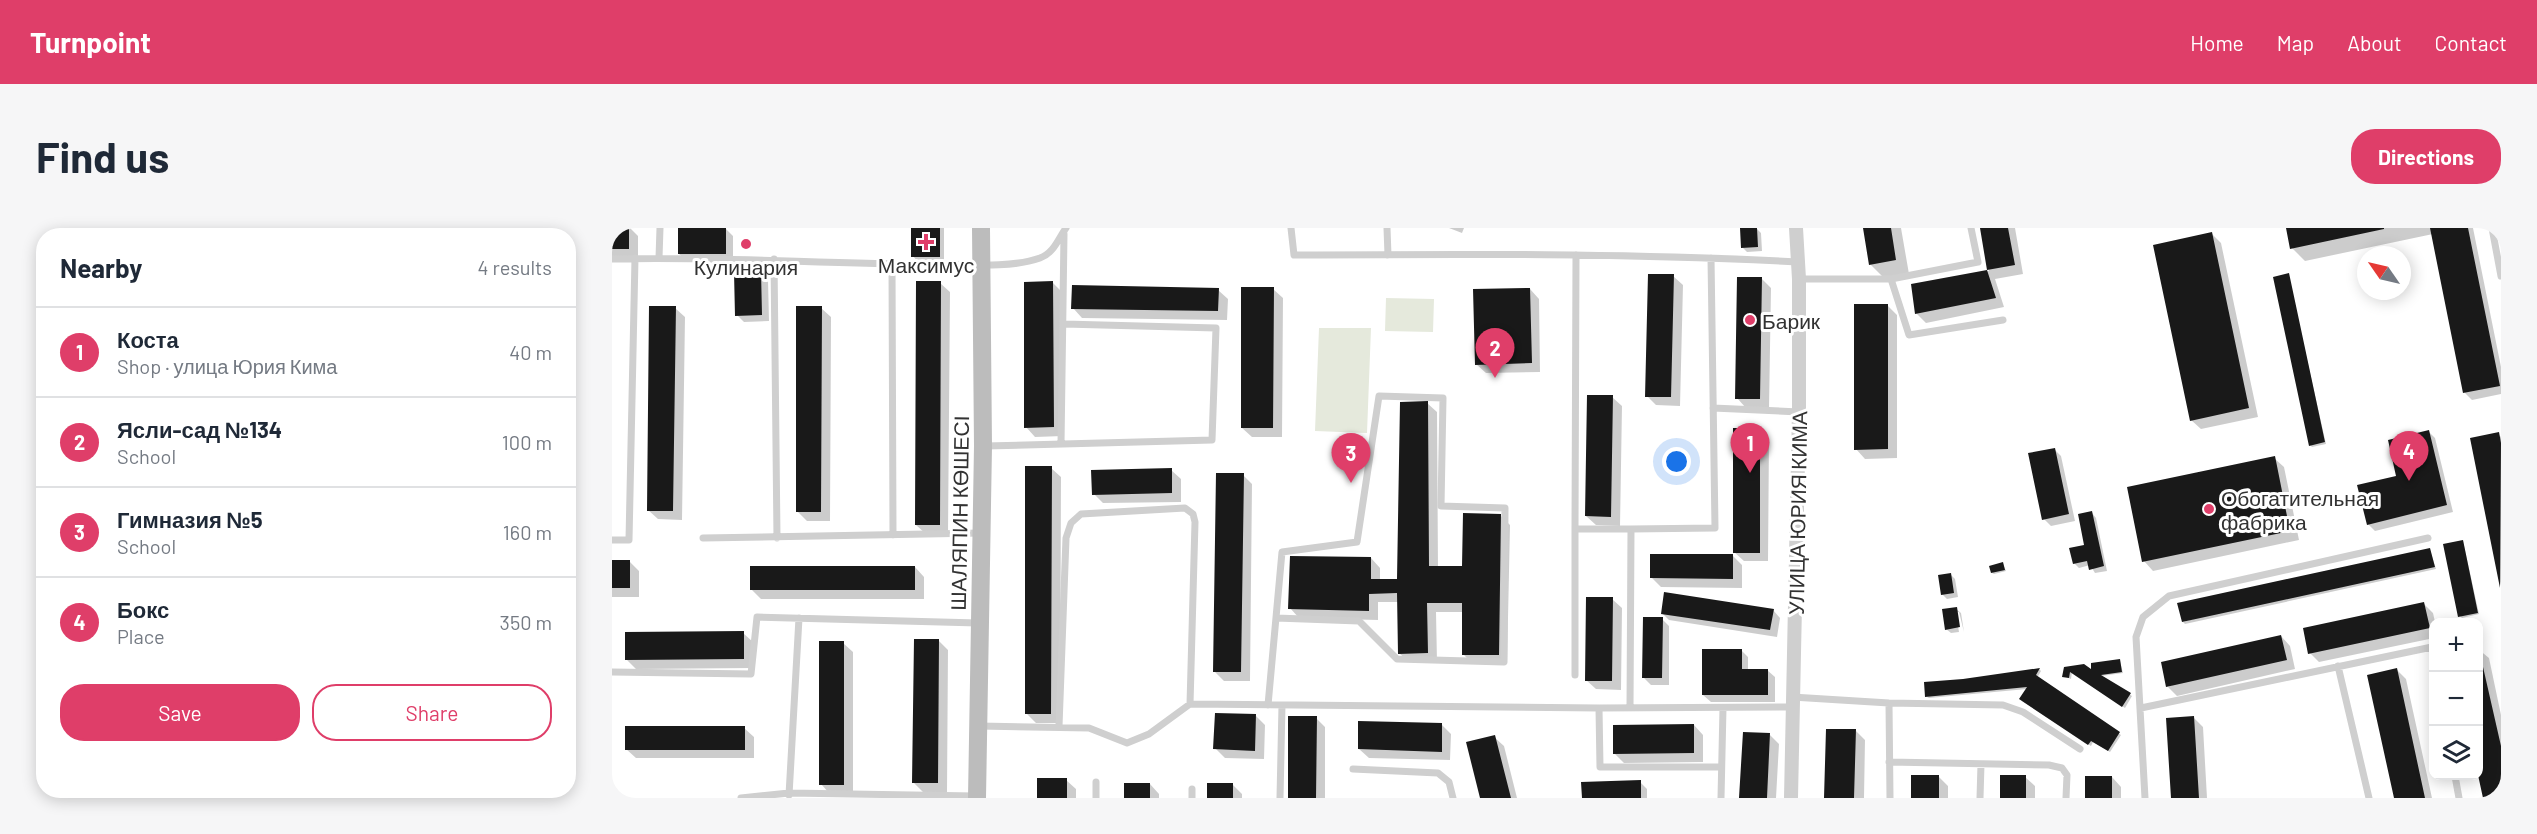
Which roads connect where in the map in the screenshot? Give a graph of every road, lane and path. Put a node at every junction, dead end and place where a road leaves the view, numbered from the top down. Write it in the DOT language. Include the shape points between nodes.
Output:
graph roads {
  1 [pos="660,228"];
  2 [pos="981,228"];
  3 [pos="1291,228"];
  4 [pos="1387,228"];
  5 [pos="1796,228"];
  6 [pos="1971,228"];
  7 [pos="2492,228"];
  8 [pos="1065,229"];
  9 [pos="1388,255"];
  10 [pos="1576,255"];
  11 [pos="634,258"];
  12 [pos="659,258"];
  13 [pos="1711,258"];
  14 [pos="612,259"];
  15 [pos="774,259"];
  16 [pos="1798,262"];
  17 [pos="981,263"];
  18 [pos="892,264"];
  19 [pos="2501,276"];
  20 [pos="1799,279"];
  21 [pos="1891,279"];
  22 [pos="2003,320"];
  23 [pos="1064,324"];
  24 [pos="1713,408"];
  25 [pos="1799,412"];
  26 [pos="1061,444"];
  27 [pos="983,446"];
  28 [pos="1575,529"];
  29 [pos="1631,529"];
  30 [pos="981,533"];
  31 [pos="893,536"];
  32 [pos="703,538"];
  33 [pos="777,538"];
  34 [pos="2428,538"];
  35 [pos="612,540"];
  36 [pos="799,618"];
  37 [pos="1276,618"];
  38 [pos="980,623"];
  39 [pos="2429,648"];
  40 [pos="2338,666"];
  41 [pos="612,672"];
  42 [pos="1575,675"];
  43 [pos="1792,702"];
  44 [pos="1888,703"];
  45 [pos="1190,704"];
  46 [pos="1268,705"];
  47 [pos="1282,705"];
  48 [pos="1599,708"];
  49 [pos="1630,708"];
  50 [pos="1722,708"];
  51 [pos="2141,708"];
  52 [pos="978,726"];
  53 [pos="1059,726"];
  54 [pos="2080,749"];
  55 [pos="1889,762"];
  56 [pos="1981,764"];
  57 [pos="1721,767"];
  58 [pos="1353,769"];
  59 [pos="2456,780"];
  60 [pos="1096,782"];
  61 [pos="1192,789"];
  62 [pos="789,796"];
  63 [pos="977,797"];
  64 [pos="741,798"];
  65 [pos="1096,798"];
  66 [pos="1192,798"];
  67 [pos="1280,798"];
  68 [pos="1453,798"];
  69 [pos="1721,798"];
  70 [pos="1791,798"];
  71 [pos="1890,798"];
  72 [pos="1980,798"];
  73 [pos="2066,798"];
  74 [pos="2145,798"];
  75 [pos="2369,798"];
  76 [pos="2459,798"];
  1 -- 12 [label="lane"];
  2 -- 17 [label="main road, ШАЛЯПИН КӨШЕСІ"];
  3 -- 9 [label="lane" via="1294,255"];
  4 -- 9 [label="lane"];
  5 -- 16 [label="street, УЛИЦА ЮРИЯ КИМА"];
  6 -- 21 [label="lane" via="1978,262"];
  7 -- 19 [label="lane"];
  8 -- 17 [label="lane" via="1054,248 1042,258"];
  8 -- 23 [label="lane"];
  9 -- 10 [label="lane"];
  10 -- 13 [label="lane"];
  10 -- 28 [label="lane"];
  11 -- 12 [label="lane"];
  11 -- 14 [label="lane"];
  11 -- 35 [label="lane" via="629,540"];
  12 -- 15 [label="lane"];
  13 -- 16 [label="lane"];
  13 -- 24 [label="lane"];
  15 -- 18 [label="lane"];
  15 -- 33 [label="lane"];
  16 -- 20 [label="street, УЛИЦА ЮРИЯ КИМА"];
  17 -- 18 [label="lane"];
  17 -- 27 [label="main road, ШАЛЯПИН КӨШЕСІ"];
  18 -- 31 [label="lane"];
  20 -- 21 [label="lane"];
  20 -- 25 [label="street, УЛИЦА ЮРИЯ КИМА"];
  21 -- 22 [label="lane" via="1909,335"];
  23 -- 26 [label="lane"];
  23 -- 26 [label="lane" via="1216,328 1212,440"];
  24 -- 25 [label="lane"];
  24 -- 29 [label="lane" via="1715,528"];
  25 -- 43 [label="street, УЛИЦА ЮРИЯ КИМА"];
  26 -- 27 [label="lane"];
  27 -- 30 [label="main road, ШАЛЯПИН КӨШЕСІ"];
  28 -- 29 [label="lane"];
  28 -- 42 [label="lane"];
  29 -- 49 [label="lane"];
  30 -- 31 [label="lane"];
  30 -- 38 [label="main road, ШАЛЯПИН КӨШЕСІ"];
  31 -- 33 [label="lane"];
  32 -- 33 [label="lane"];
  34 -- 51 [label="lane" via="2169,596 2144,617 2136,637"];
  36 -- 38 [label="lane"];
  36 -- 41 [label="lane" via="757,617 751,674"];
  36 -- 62 [label="lane"];
  37 -- 37 [label="lane" via="1282,552 1357,542 1379,396 1443,398 1441,506 1505,508 1504,662 1397,659 1359,621"];
  37 -- 46 [label="lane"];
  38 -- 52 [label="main road, ШАЛЯПИН КӨШЕСІ"];
  39 -- 40 [label="lane"];
  40 -- 51 [label="lane"];
  40 -- 75 [label="lane"];
  43 -- 44 [label="lane"];
  43 -- 50 [label="lane"];
  43 -- 70 [label="street, УЛИЦА ЮРИЯ КИМА"];
  44 -- 54 [label="lane" via="2003,705 2023,712"];
  44 -- 55 [label="lane"];
  45 -- 46 [label="lane"];
  45 -- 53 [label="lane" via="1149,734 1126,743 1089,728"];
  45 -- 53 [label="lane" via="1193,514 1185,508 1081,514 1071,524 1066,538"];
  46 -- 47 [label="lane"];
  47 -- 48 [label="lane"];
  47 -- 67 [label="lane"];
  48 -- 49 [label="lane"];
  48 -- 57 [label="lane" via="1600,767"];
  49 -- 50 [label="lane"];
  50 -- 57 [label="lane"];
  51 -- 74 [label="lane"];
  52 -- 53 [label="lane"];
  52 -- 63 [label="main road, ШАЛЯПИН КӨШЕСІ"];
  55 -- 56 [label="lane"];
  55 -- 71 [label="lane"];
  56 -- 72 [label="lane"];
  56 -- 73 [label="lane" via="2062,768 2067,775"];
  57 -- 69 [label="lane"];
  58 -- 68 [label="lane" via="1438,773 1449,782"];
  59 -- 76 [label="lane"];
  60 -- 65 [label="lane"];
  61 -- 66 [label="lane"];
  62 -- 63 [label="lane"];
  62 -- 64 [label="lane"];
}
